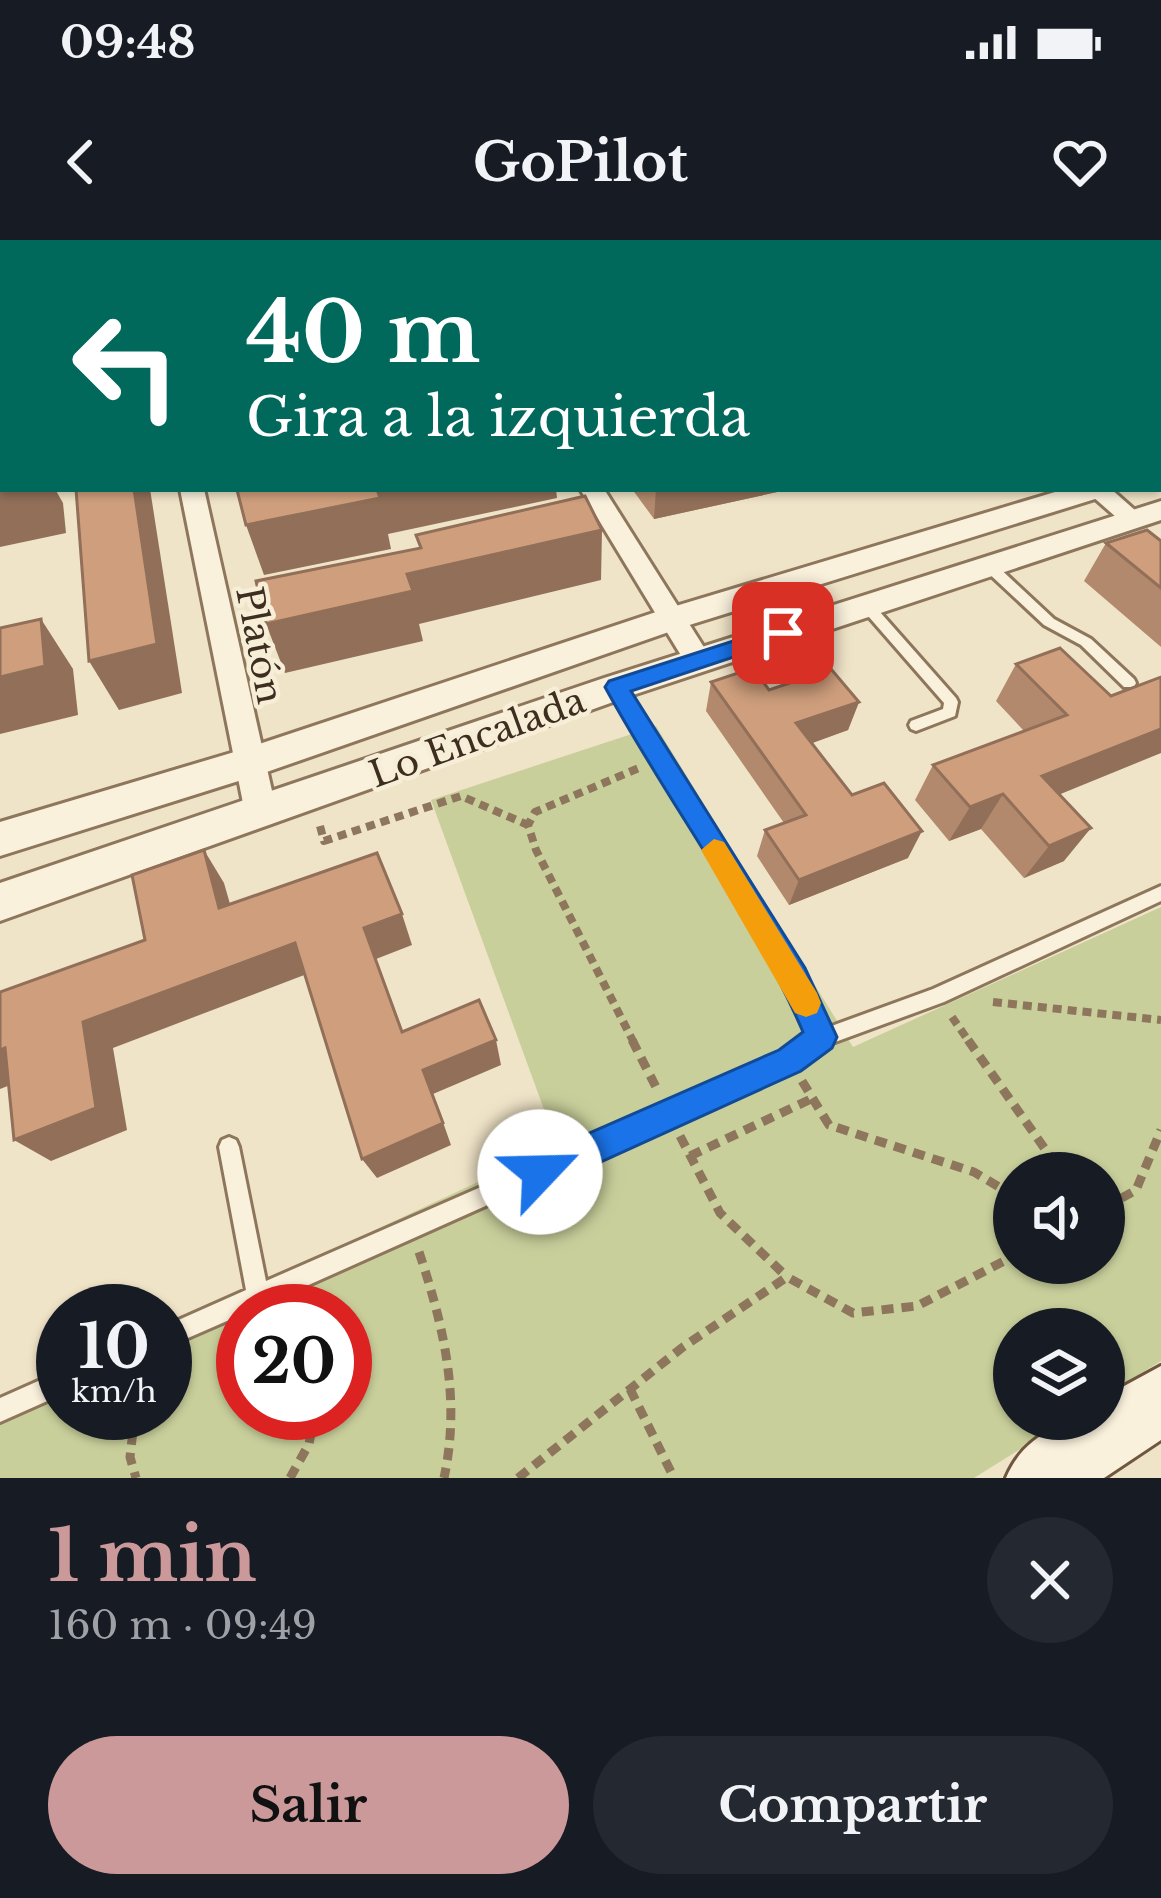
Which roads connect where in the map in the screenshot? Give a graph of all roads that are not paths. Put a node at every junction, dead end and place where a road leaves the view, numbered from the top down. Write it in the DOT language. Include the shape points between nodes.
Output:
graph roads {
  1 [pos="193,492"];
  2 [pos="594,492"];
  3 [pos="1086,492"];
  4 [pos="1102,492"];
  5 [pos="1147,515"];
  6 [pos="989,566"];
  7 [pos="867,605"];
  8 [pos="670,620"];
  9 [pos="698,660"];
  10 [pos="1130,683"];
  11 [pos="617,687"];
  12 [pos="916,725"];
  13 [pos="247,764"];
  14 [pos="261,813"];
  15 [pos="0,839"];
  16 [pos="1161,892"];
  17 [pos="0,902"];
  18 [pos="821,1037"];
  19 [pos="229,1147"];
  20 [pos="256,1284"];
  21 [pos="285,1284"];
  22 [pos="36,1394"];
  23 [pos="1161,1400"];
  24 [pos="0,1410"];
  25 [pos="1041,1478"];
  1 -- 13 [label="street, Platón"];
  2 -- 8 [label="street"];
  3 -- 8 [label="street, Lo Encalada"];
  4 -- 5 [label="street"];
  5 -- 6 [label="street, Lo Encalada"];
  6 -- 7 [label="street, Lo Encalada"];
  6 -- 10 [label="lane"];
  7 -- 9 [label="street, Lo Encalada"];
  7 -- 12 [label="lane" via="951,702 950,712"];
  8 -- 9 [label="street"];
  8 -- 13 [label="street, Lo Encalada"];
  9 -- 11 [label="street, Lo Encalada"];
  11 -- 14 [label="street, Lo Encalada"];
  11 -- 18 [label="lane" via="795,978"];
  13 -- 14 [label="street, Platón"];
  13 -- 15 [label="street, Lo Encalada"];
  14 -- 17 [label="street, Lo Encalada"];
  16 -- 18 [label="lane" via="938,997"];
  18 -- 21 [label="lane" via="790,1061"];
  19 -- 20 [label="lane"];
  22 -- 24 [label="lane"];
  23 -- 25 [label="main road"];
}
